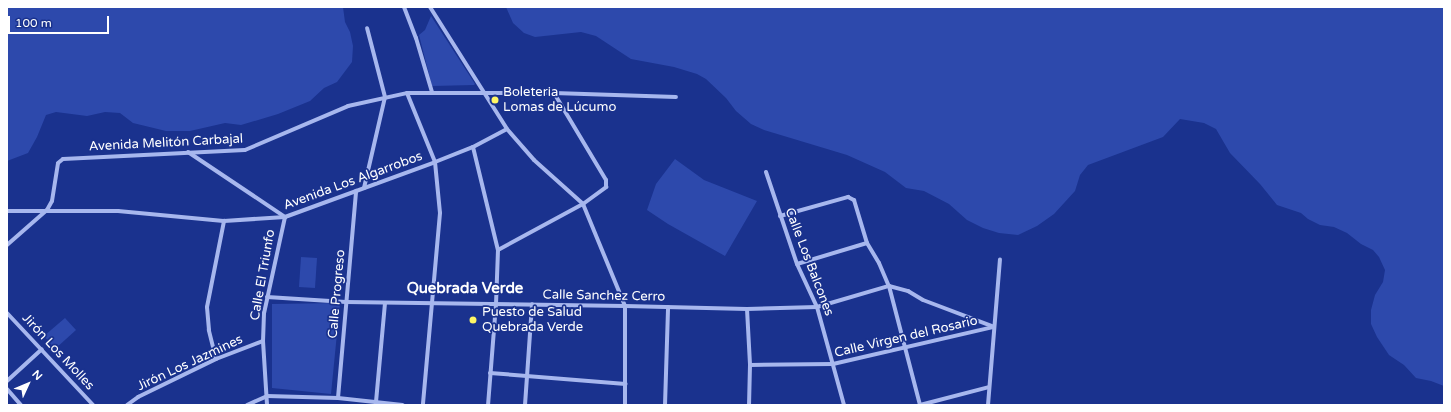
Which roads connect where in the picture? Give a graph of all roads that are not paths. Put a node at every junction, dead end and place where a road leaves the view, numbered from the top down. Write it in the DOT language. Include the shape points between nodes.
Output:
graph roads {
  1 [pos="404,7"];
  2 [pos="430,7"];
  3 [pos="367,28"];
  4 [pos="432,92"];
  5 [pos="483,92"];
  6 [pos="407,93"];
  7 [pos="554,93"];
  8 [pos="385,97"];
  9 [pos="676,97"];
  10 [pos="507,129"];
  11 [pos="473,147"];
  12 [pos="188,152"];
  13 [pos="435,162"];
  14 [pos="766,172"];
  15 [pos="364,188"];
  16 [pos="356,192"];
  17 [pos="583,204"];
  18 [pos="47,210"];
  19 [pos="7,211"];
  20 [pos="780,216"];
  21 [pos="284,217"];
  22 [pos="224,221"];
  23 [pos="867,243"];
  24 [pos="7,245"];
  25 [pos="498,250"];
  26 [pos="1000,259"];
  27 [pos="797,264"];
  28 [pos="889,286"];
  29 [pos="268,297"];
  30 [pos="346,302"];
  31 [pos="385,302"];
  32 [pos="432,302"];
  33 [pos="496,304"];
  34 [pos="532,304"];
  35 [pos="625,306"];
  36 [pos="668,307"];
  37 [pos="818,307"];
  38 [pos="747,309"];
  39 [pos="7,313"];
  40 [pos="994,327"];
  41 [pos="263,341"];
  42 [pos="905,348"];
  43 [pos="42,349"];
  44 [pos="216,359"];
  45 [pos="833,364"];
  46 [pos="750,365"];
  47 [pos="490,373"];
  48 [pos="527,375"];
  49 [pos="7,381"];
  50 [pos="626,384"];
  51 [pos="989,387"];
  52 [pos="7,389"];
  53 [pos="267,396"];
  54 [pos="338,398"];
  55 [pos="376,402"];
  56 [pos="21,405"];
  57 [pos="93,405"];
  58 [pos="127,405"];
  59 [pos="247,405"];
  60 [pos="267,405"];
  61 [pos="403,405"];
  62 [pos="423,405"];
  63 [pos="488,405"];
  64 [pos="525,405"];
  65 [pos="625,405"];
  66 [pos="665,405"];
  67 [pos="749,405"];
  68 [pos="844,405"];
  69 [pos="920,405"];
  70 [pos="988,405"];
  1 -- 4 [label="street"];
  2 -- 5 [label="street"];
  3 -- 8 [label="street"];
  4 -- 5 [label="street, Avenida Melitón Carbajal"];
  4 -- 6 [label="street, Avenida Melitón Carbajal"];
  5 -- 7 [label="street, Avenida Melitón Carbajal"];
  5 -- 10 [label="street"];
  6 -- 8 [label="street, Avenida Melitón Carbajal"];
  6 -- 13 [label="street"];
  7 -- 9 [label="street, Avenida Melitón Carbajal"];
  7 -- 17 [label="street" via="606,180 606,187"];
  8 -- 12 [label="street, Avenida Melitón Carbajal" via="348,106 245,150"];
  8 -- 15 [label="street"];
  10 -- 11 [label="street, Avenida Los Algarrobos"];
  10 -- 17 [label="street" via="534,160"];
  11 -- 13 [label="street, Avenida Los Algarrobos"];
  11 -- 25 [label="street"];
  12 -- 18 [label="street, Avenida Melitón Carbajal" via="60,160 52,201"];
  12 -- 21 [label="street, Calle El Triunfo"];
  13 -- 15 [label="street, Avenida Los Algarrobos"];
  13 -- 32 [label="street" via="440,213"];
  14 -- 20 [label="street, Calle Los Balcones"];
  15 -- 16 [label="street, Avenida Los Algarrobos"];
  16 -- 21 [label="street, Avenida Los Algarrobos"];
  16 -- 30 [label="street, Calle Progreso"];
  17 -- 25 [label="street"];
  17 -- 35 [label="street"];
  18 -- 19 [label="street, Avenida Los Algarrobos"];
  18 -- 22 [label="street, Avenida Los Algarrobos" via="118,211"];
  18 -- 24 [label="street"];
  20 -- 23 [label="street" via="848,198 854,200"];
  20 -- 27 [label="street, Calle Los Balcones"];
  21 -- 22 [label="street, Avenida Los Algarrobos"];
  21 -- 29 [label="street, Calle El Triunfo"];
  22 -- 44 [label="street" via="207,307 208,330"];
  23 -- 27 [label="street"];
  23 -- 28 [label="street"];
  25 -- 33 [label="street"];
  26 -- 40 [label="street"];
  27 -- 37 [label="street, Calle Los Balcones"];
  28 -- 37 [label="street, Calle Sanchez Cerro"];
  28 -- 40 [label="street"];
  28 -- 42 [label="street"];
  29 -- 30 [label="street, Calle Sanchez Cerro"];
  29 -- 41 [label="street, Calle El Triunfo"];
  30 -- 31 [label="street, Calle Sanchez Cerro"];
  30 -- 54 [label="street, Calle Progreso"];
  31 -- 32 [label="street, Calle Sanchez Cerro"];
  31 -- 55 [label="street"];
  32 -- 33 [label="street, Calle Sanchez Cerro"];
  32 -- 62 [label="street"];
  33 -- 34 [label="street, Calle Sanchez Cerro"];
  33 -- 47 [label="street"];
  34 -- 35 [label="street, Calle Sanchez Cerro"];
  34 -- 48 [label="street"];
  35 -- 36 [label="street, Calle Sanchez Cerro"];
  35 -- 50 [label="street"];
  36 -- 38 [label="street, Calle Sanchez Cerro"];
  36 -- 66 [label="street"];
  37 -- 38 [label="street, Calle Sanchez Cerro"];
  37 -- 45 [label="street, Calle Los Balcones"];
  38 -- 46 [label="street"];
  39 -- 43 [label="street, Jirón Los Molles"];
  40 -- 42 [label="street, Calle Virgen del Rosario"];
  40 -- 51 [label="street"];
  41 -- 44 [label="street, Jirón Los Jazmines"];
  41 -- 53 [label="street, Calle El Triunfo"];
  42 -- 45 [label="street, Calle Virgen del Rosario"];
  42 -- 69 [label="street"];
  43 -- 49 [label="street"];
  43 -- 57 [label="street, Jirón Los Molles"];
  44 -- 58 [label="street, Jirón Los Jazmines" via="138,397"];
  45 -- 46 [label="street, Calle Virgen del Rosario"];
  45 -- 68 [label="street, Calle Los Balcones"];
  46 -- 67 [label="street"];
  47 -- 48 [label="street"];
  47 -- 63 [label="street"];
  48 -- 50 [label="street"];
  48 -- 64 [label="street"];
  50 -- 65 [label="street"];
  51 -- 69 [label="street"];
  51 -- 70 [label="street"];
  52 -- 56 [label="street"];
  53 -- 54 [label="street"];
  53 -- 59 [label="street"];
  53 -- 60 [label="street, Calle El Triunfo"];
  54 -- 55 [label="street"];
  55 -- 61 [label="street"];
}
